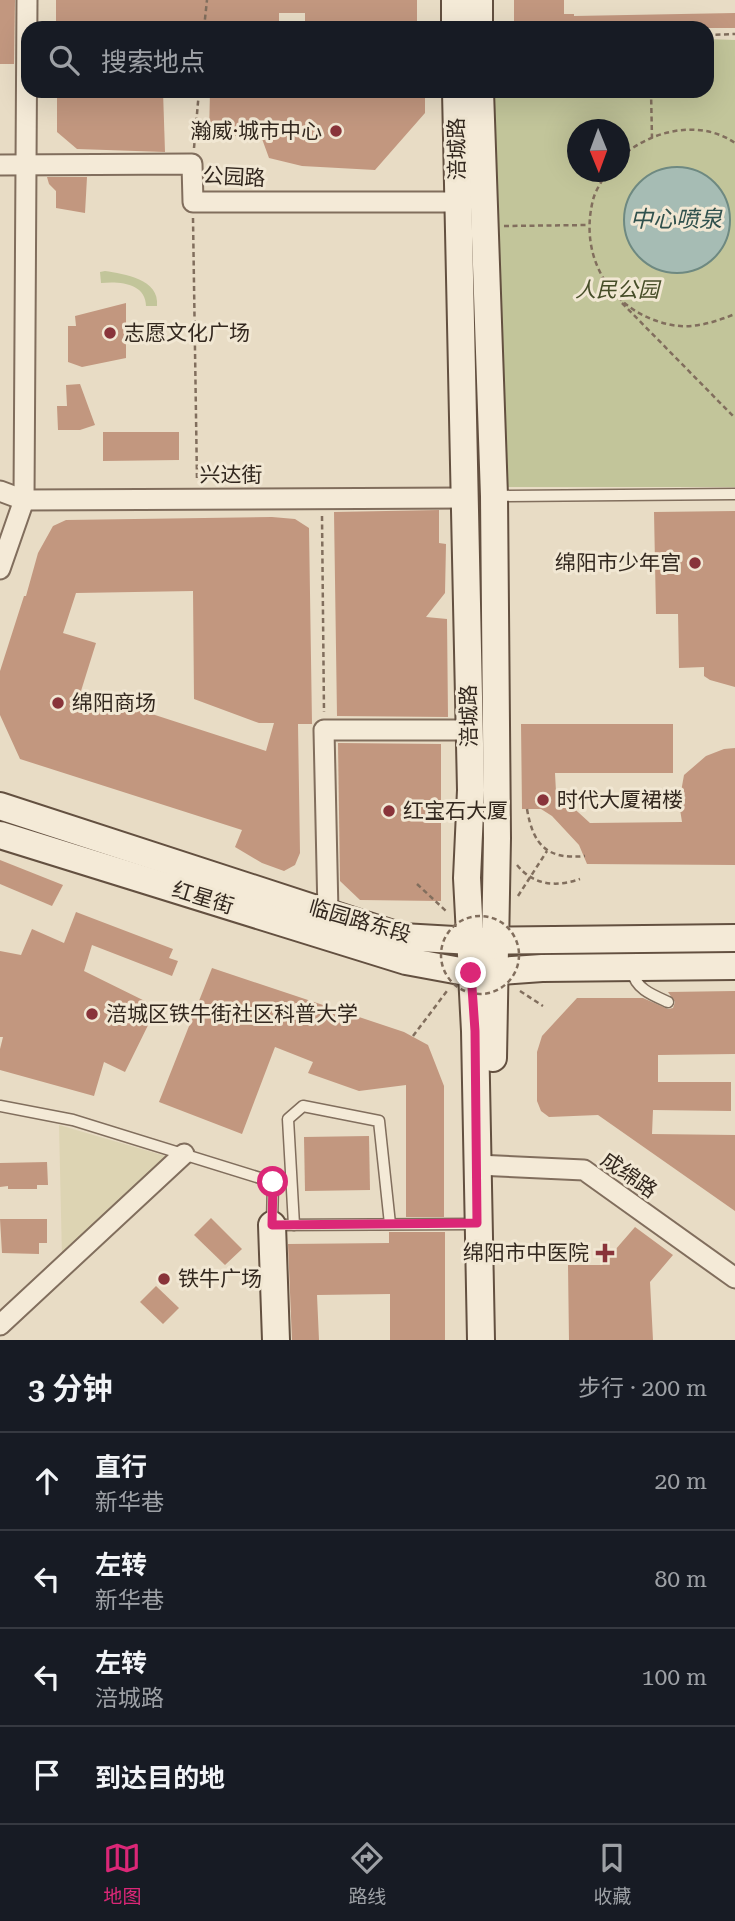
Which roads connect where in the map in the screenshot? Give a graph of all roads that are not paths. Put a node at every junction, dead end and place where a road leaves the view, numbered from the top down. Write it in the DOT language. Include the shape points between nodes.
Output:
graph roads {
  1 [pos="27,0"];
  2 [pos="455,0"];
  3 [pos="479,0"];
  4 [pos="27,21"];
  5 [pos="456,21"];
  6 [pos="479,21"];
  7 [pos="26,98"];
  8 [pos="456,98"];
  9 [pos="480,98"];
  10 [pos="0,165"];
  11 [pos="26,166"];
  12 [pos="458,202"];
  13 [pos="0,491"];
  14 [pos="735,494"];
  15 [pos="494,496"];
  16 [pos="464,498"];
  17 [pos="24,500"];
  18 [pos="0,569"];
  19 [pos="469,730"];
  20 [pos="0,806"];
  21 [pos="0,835"];
  22 [pos="328,913"];
  23 [pos="475,935"];
  24 [pos="735,938"];
  25 [pos="735,965"];
  26 [pos="631,967"];
  27 [pos="473,976"];
  28 [pos="668,1002"];
  29 [pos="0,1106"];
  30 [pos="184,1154"];
  31 [pos="486,1166"];
  32 [pos="477,1223"];
  33 [pos="390,1224"];
  34 [pos="283,1225"];
  35 [pos="735,1277"];
  36 [pos="0,1325"];
  37 [pos="276,1340"];
  38 [pos="481,1340"];
  39 [pos="499,1340"];
  1 -- 4 [label="street"];
  2 -- 5 [label="street"];
  3 -- 6 [label="street"];
  7 -- 11 [label="street"];
  8 -- 12 [label="street, 涪城路"];
  9 -- 15 [label="street, 涪城路"];
  10 -- 11 [label="street, 公园路"];
  11 -- 12 [label="street, 公园路" via="192,164 193,202"];
  11 -- 17 [label="street"];
  12 -- 16 [label="street, 涪城路"];
  13 -- 17 [label="street, 兴达街"];
  14 -- 15 [label="lane"];
  15 -- 23 [label="street, 涪城路" via="497,838"];
  16 -- 17 [label="street, 兴达街"];
  16 -- 19 [label="street, 涪城路"];
  17 -- 18 [label="street"];
  19 -- 22 [label="street" via="324,730"];
  19 -- 23 [label="street, 涪城路" via="467,878"];
  20 -- 22 [label="street, 临园路东段"];
  21 -- 27 [label="street, 红星街" via="406,961"];
  22 -- 23 [label="street, 临园路东段" via="402,937"];
  23 -- 24 [label="street, 临园路东段"];
  23 -- 27 [label="street, 涪城路"];
  25 -- 26 [label="street, 红星街"];
  26 -- 27 [label="street, 红星街" via="542,968"];
  26 -- 28 [label="lane" via="643,989"];
  27 -- 31 [label="street, 涪城路"];
  29 -- 30 [label="lane" via="73,1120"];
  30 -- 34 [label="lane" via="273,1182"];
  30 -- 36 [label="street"];
  31 -- 32 [label="street, 涪城路"];
  31 -- 35 [label="street, 成绵路" via="584,1170"];
  31 -- 39 [label="street, 涪城路"];
  32 -- 33 [label="lane"];
  32 -- 38 [label="street, 涪城路"];
  33 -- 34 [label="lane"];
  33 -- 34 [label="lane" via="379,1121 303,1106 288,1119"];
  34 -- 37 [label="street"];
}
